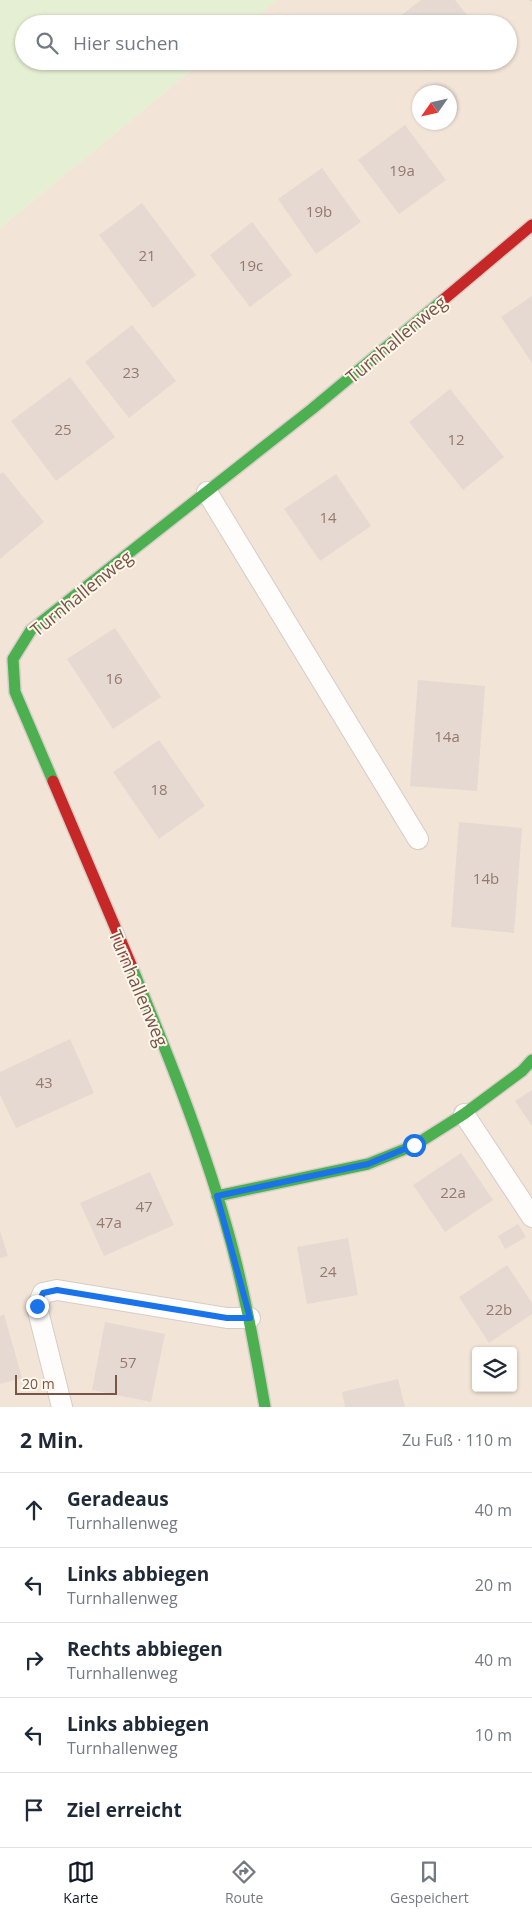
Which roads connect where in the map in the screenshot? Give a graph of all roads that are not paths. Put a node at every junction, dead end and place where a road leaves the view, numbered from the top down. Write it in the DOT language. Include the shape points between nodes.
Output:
graph roads {
  1 [pos="532,225"];
  2 [pos="207,492"];
  3 [pos="418,839"];
  4 [pos="532,1060"];
  5 [pos="464,1114"];
  6 [pos="217,1196"];
  7 [pos="532,1217"];
  8 [pos="250,1318"];
  9 [pos="62,1407"];
  10 [pos="265,1407"];
  1 -- 2 [label="street, Turnhallenweg" via="312,409"];
  2 -- 3 [label="lane"];
  2 -- 6 [label="street, Turnhallenweg" via="30,630 14,659 15,692 168,1056"];
  4 -- 5 [label="street" via="522,1072"];
  5 -- 6 [label="street" via="414,1145 368,1164"];
  5 -- 7 [label="lane"];
  6 -- 8 [label="street, Turnhallenweg"];
  8 -- 9 [label="lane" via="227,1318 57,1290 43,1293 37,1306"];
  8 -- 10 [label="street, Turnhallenweg"];
}
